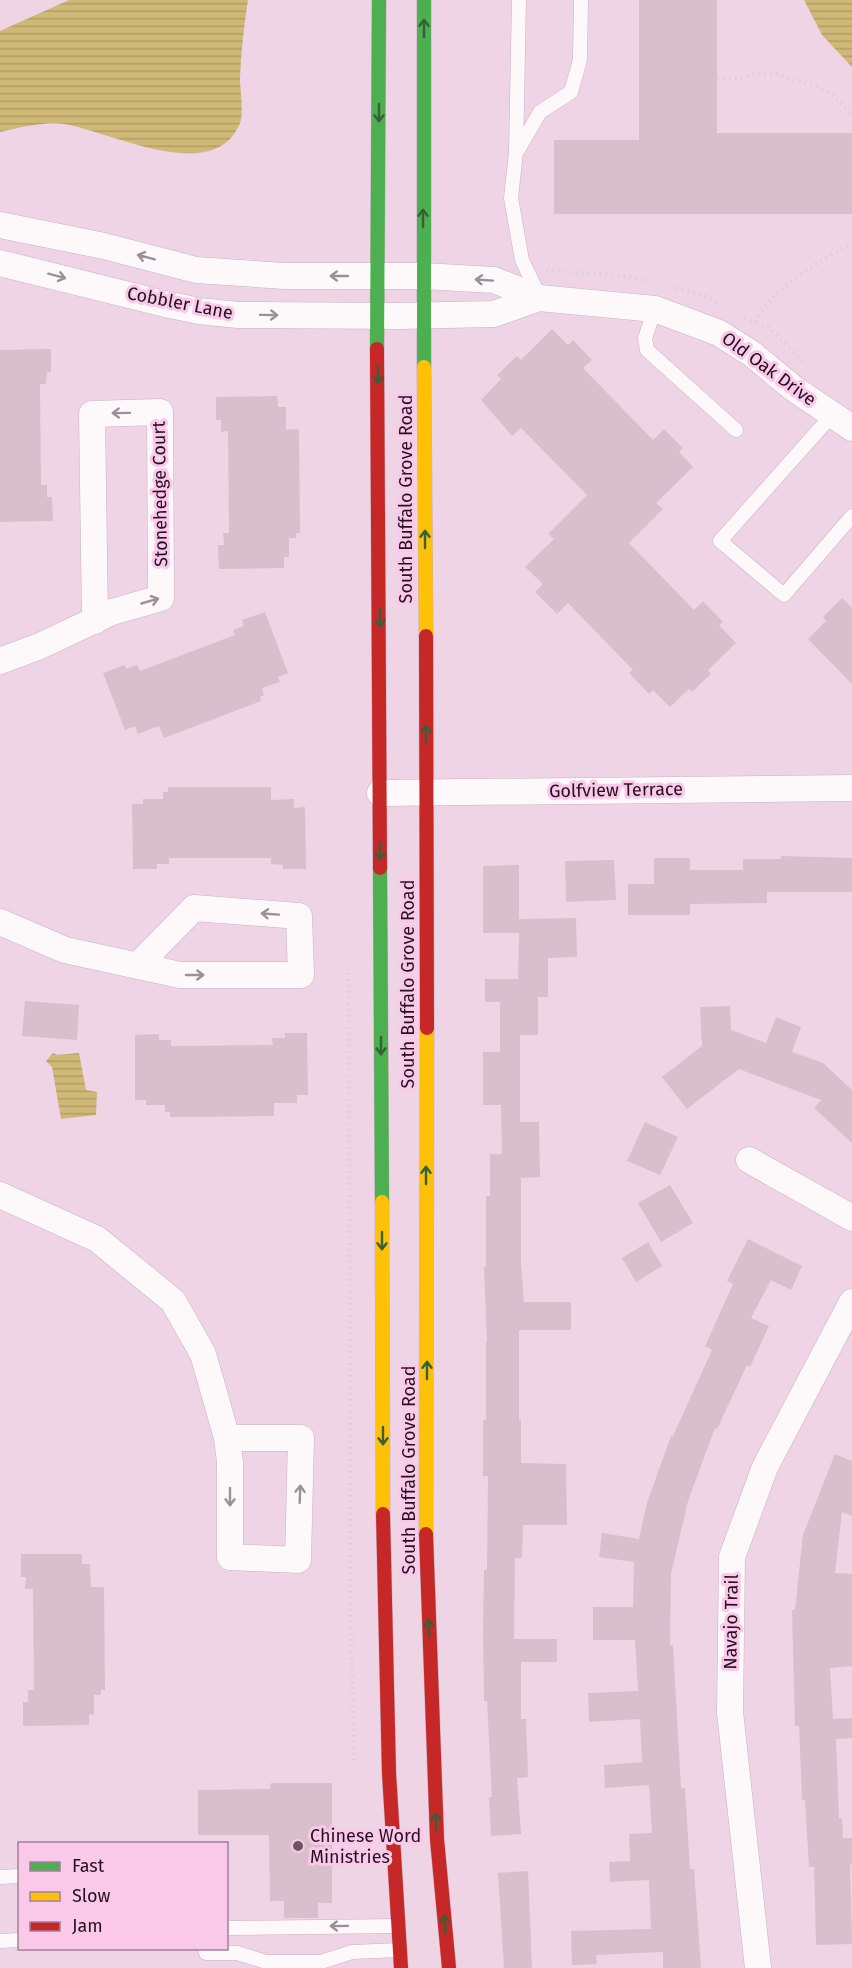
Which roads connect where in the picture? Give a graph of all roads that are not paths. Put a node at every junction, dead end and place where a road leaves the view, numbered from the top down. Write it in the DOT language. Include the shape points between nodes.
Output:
graph roads {
  1 [pos="379,0"];
  2 [pos="424,0"];
  3 [pos="519,0"];
  4 [pos="581,0"];
  5 [pos="516,152"];
  6 [pos="0,225"];
  7 [pos="0,263"];
  8 [pos="399,276"];
  9 [pos="539,298"];
  10 [pos="656,309"];
  11 [pos="400,316"];
  12 [pos="842,421"];
  13 [pos="736,430"];
  14 [pos="852,516"];
  15 [pos="95,621"];
  16 [pos="0,662"];
  17 [pos="852,788"];
  18 [pos="380,792"];
  19 [pos="427,792"];
  20 [pos="0,922"];
  21 [pos="137,966"];
  22 [pos="749,1161"];
  23 [pos="0,1195"];
  24 [pos="852,1218"];
  25 [pos="852,1302"];
  26 [pos="227,1438"];
  27 [pos="18,1875"];
  28 [pos="0,1877"];
  29 [pos="397,1926"];
  30 [pos="228,1928"];
  31 [pos="18,1940"];
  32 [pos="0,1941"];
  33 [pos="205,1950"];
  34 [pos="399,1950"];
  35 [pos="401,1968"];
  36 [pos="448,1968"];
  37 [pos="758,1968"];
  1 -- 8 [label="main road, South Buffalo Grove Road, one-way"];
  8 -- 2 [label="main road, South Buffalo Grove Road, one-way"];
  3 -- 5 [label="lane"];
  4 -- 5 [label="lane" via="580,60 571,92 540,112"];
  5 -- 9 [label="lane" via="511,198 522,260"];
  8 -- 6 [label="street, Cobbler Lane, one-way" via="285,276 196,270"];
  7 -- 11 [label="street, Cobbler Lane, one-way" via="200,311 238,315"];
  9 -- 8 [label="street, Old Oak Drive, one-way" via="494,280"];
  8 -- 11 [label="main road, South Buffalo Grove Road"];
  8 -- 11 [label="main road, South Buffalo Grove Road"];
  9 -- 10 [label="street, Old Oak Drive"];
  9 -- 11 [label="street, Old Oak Drive" via="494,314"];
  10 -- 12 [label="street, Old Oak Drive" via="719,333"];
  10 -- 13 [label="lane" via="645,338 647,350"];
  11 -- 18 [label="main road, South Buffalo Grove Road, one-way"];
  19 -- 11 [label="main road, South Buffalo Grove Road, one-way"];
  12 -- 14 [label="lane" via="720,541 784,595"];
  15 -- 15 [label="street, Stonehedge Court, one-way" via="161,598 160,412 92,414"];
  15 -- 16 [label="street, Stonehedge Court"];
  17 -- 19 [label="street, Golfview Terrace"];
  18 -- 19 [label="street, Golfview Terrace"];
  18 -- 29 [label="main road, South Buffalo Grove Road, one-way" via="383,1552 386,1728"];
  36 -- 19 [label="main road, South Buffalo Grove Road, one-way" via="437,1839 426,1563"];
  20 -- 21 [label="street" via="65,950"];
  21 -- 21 [label="street, one-way" via="180,975 301,975 299,916 194,908"];
  22 -- 24 [label="street"];
  23 -- 26 [label="street" via="97,1239 173,1301 203,1354"];
  25 -- 37 [label="street, Navajo Trail" via="765,1467 732,1557 730,1712"];
  26 -- 26 [label="street, one-way" via="230,1557 298,1560 301,1438"];
  27 -- 28 [label="lane"];
  29 -- 30 [label="lane, one-way"];
  29 -- 34 [label="main road, South Buffalo Grove Road"];
  31 -- 32 [label="lane"];
  33 -- 34 [label="lane" via="237,1953 266,1962 321,1962 352,1952"];
  34 -- 35 [label="main road, South Buffalo Grove Road"];
}
